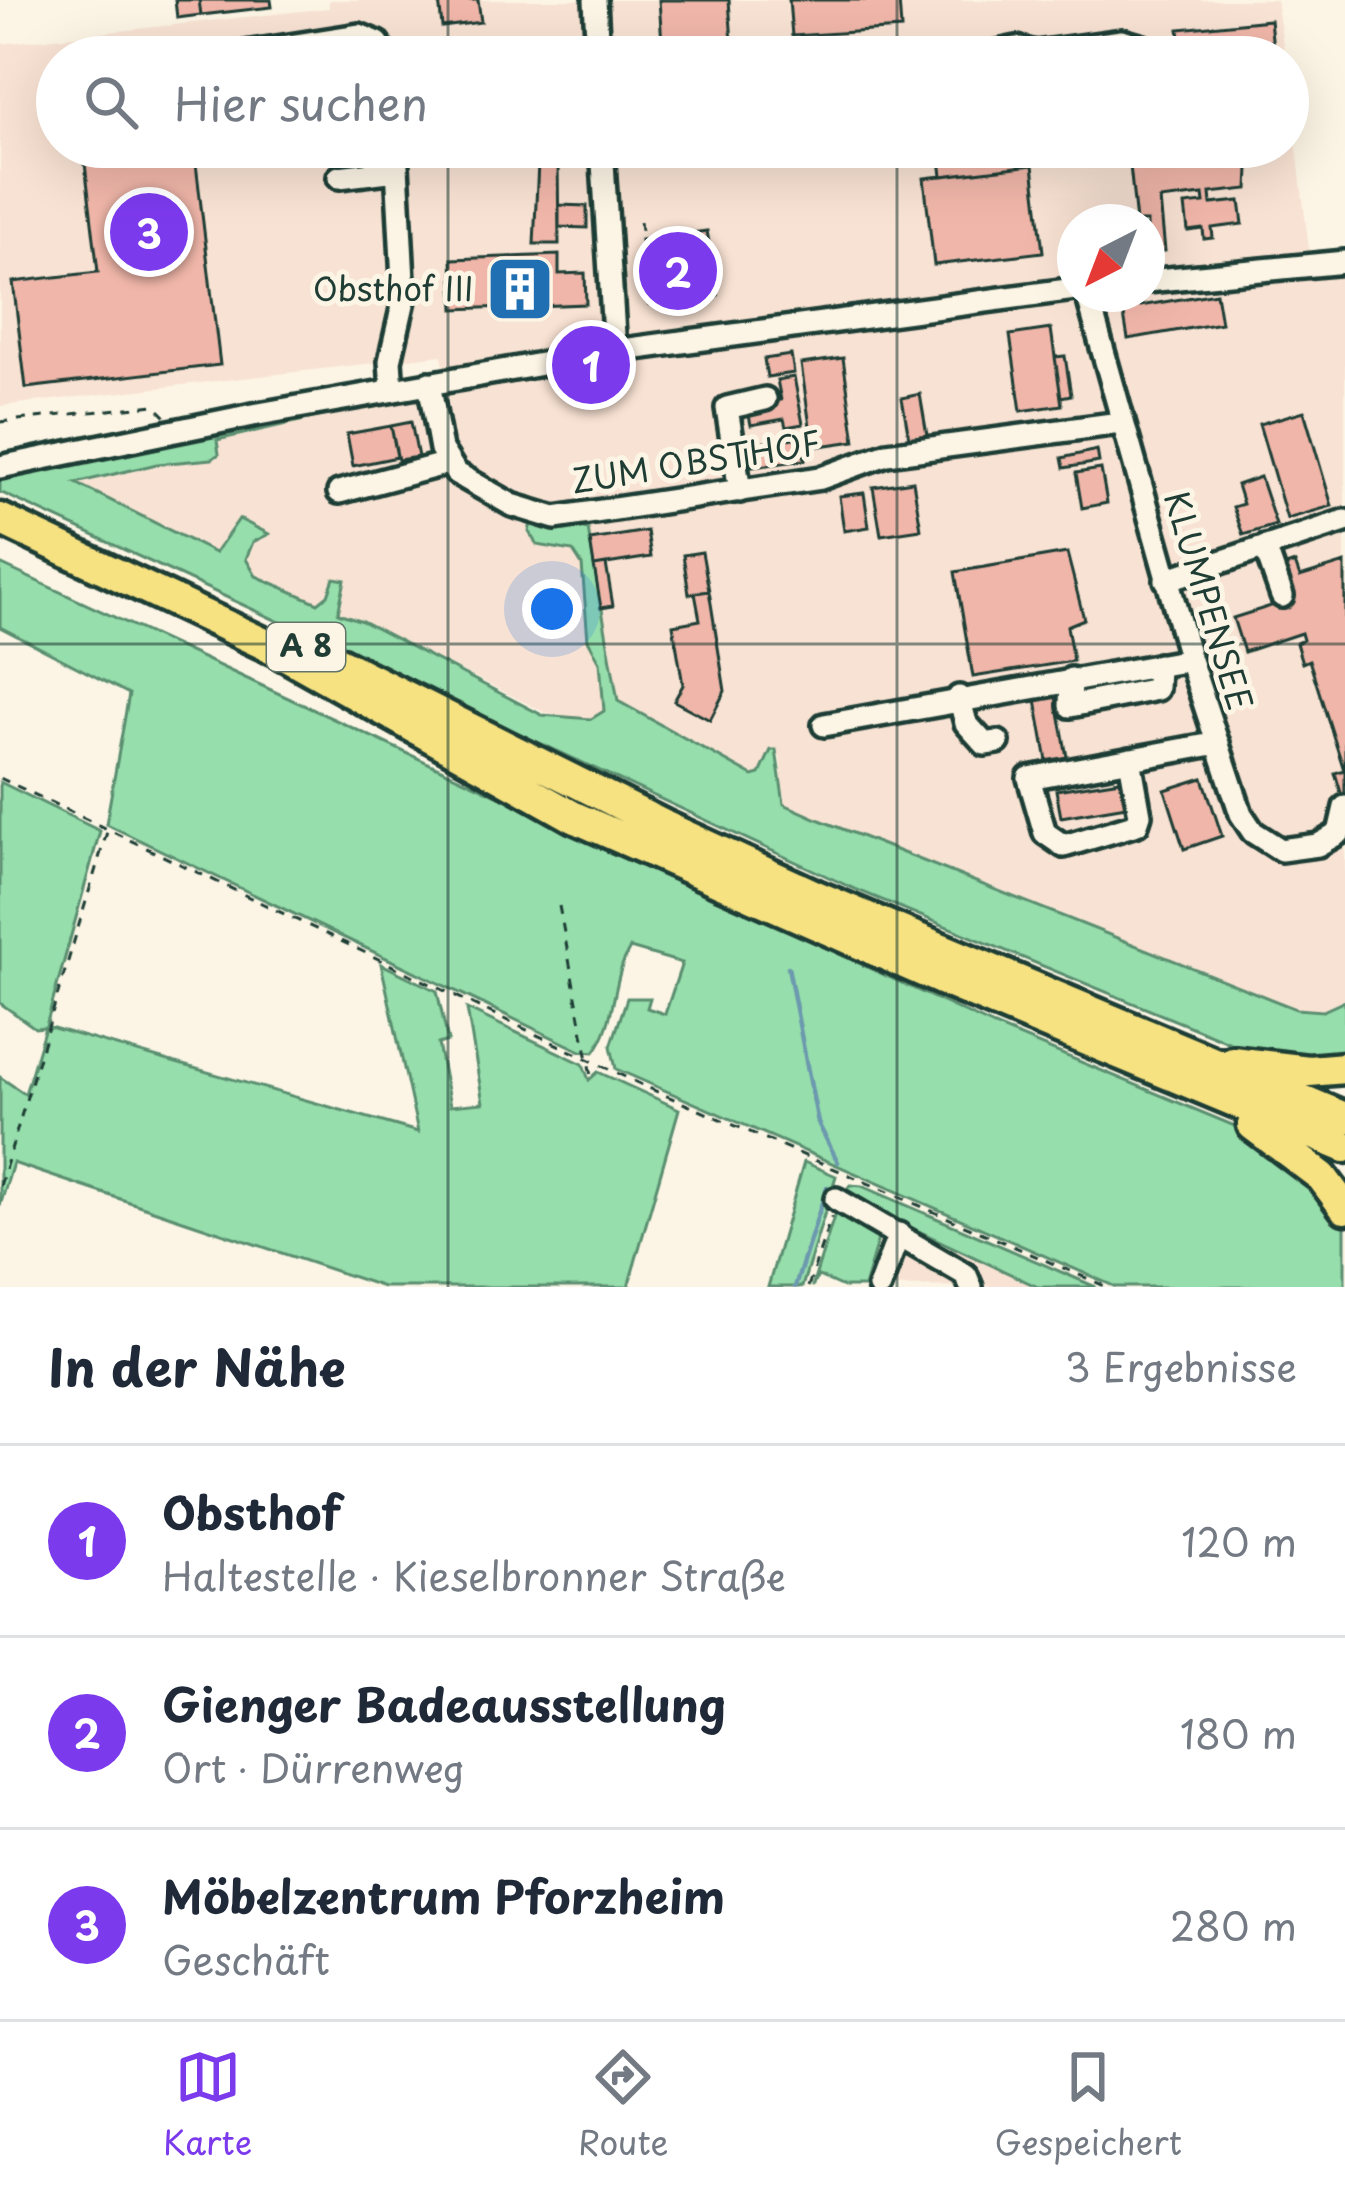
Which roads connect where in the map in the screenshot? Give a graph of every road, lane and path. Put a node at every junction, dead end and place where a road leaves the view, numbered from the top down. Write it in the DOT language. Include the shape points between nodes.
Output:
graph roads {
  1 [pos="595,0"];
  2 [pos="597,36"];
  3 [pos="603,168"];
  4 [pos="398,170"];
  5 [pos="339,177"];
  6 [pos="640,222"];
  7 [pos="642,238"];
  8 [pos="1345,262"];
  9 [pos="1165,279"];
  10 [pos="1057,291"];
  11 [pos="1092,312"];
  12 [pos="614,351"];
  13 [pos="429,382"];
  14 [pos="392,390"];
  15 [pos="766,399"];
  16 [pos="0,422"];
  17 [pos="1120,423"];
  18 [pos="169,433"];
  19 [pos="448,463"];
  20 [pos="0,467"];
  21 [pos="740,491"];
  22 [pos="339,492"];
  23 [pos="0,501"];
  24 [pos="0,518"];
  25 [pos="1345,520"];
  26 [pos="1265,547"];
  27 [pos="1166,580"];
  28 [pos="1282,596"];
  29 [pos="1190,660"];
  30 [pos="958,697"];
  31 [pos="824,725"];
  32 [pos="998,742"];
  33 [pos="1218,743"];
  34 [pos="1130,760"];
  35 [pos="0,778"];
  36 [pos="1345,807"];
  37 [pos="1343,828"];
  38 [pos="108,830"];
  39 [pos="559,906"];
  40 [pos="1198,1059"];
  41 [pos="592,1062"];
  42 [pos="1345,1068"];
  43 [pos="591,1076"];
  44 [pos="1216,1095"];
  45 [pos="1345,1118"];
  46 [pos="1345,1147"];
  47 [pos="844,1175"];
  48 [pos="0,1186"];
  49 [pos="836,1199"];
  50 [pos="1345,1208"];
  51 [pos="899,1234"];
  52 [pos="808,1287"];
  53 [pos="879,1287"];
  54 [pos="971,1287"];
  55 [pos="1107,1287"];
  1 -- 2 [label="street"];
  3 -- 12 [label="street"];
  4 -- 5 [label="street"];
  4 -- 14 [label="street" via="404,300"];
  6 -- 7 [label="path"];
  8 -- 9 [label="street"];
  10 -- 12 [label="street"];
  11 -- 17 [label="street, KLUMPENSEE"];
  12 -- 13 [label="street"];
  13 -- 14 [label="street"];
  13 -- 19 [label="street"];
  14 -- 18 [label="street"];
  15 -- 21 [label="street" via="727,408"];
  16 -- 18 [label="path" via="154,405"];
  17 -- 21 [label="street, ZUM OBSTHOF" via="887,454 821,478"];
  17 -- 27 [label="street, KLUMPENSEE"];
  18 -- 20 [label="street"];
  19 -- 21 [label="street, ZUM OBSTHOF" via="512,505 555,518"];
  19 -- 22 [label="street"];
  23 -- 40 [label="highway, A 8" via="664,826"];
  24 -- 44 [label="highway, A 8" via="275,649 574,817"];
  25 -- 26 [label="street"];
  26 -- 27 [label="street"];
  26 -- 28 [label="street"];
  27 -- 29 [label="street, KLUMPENSEE"];
  29 -- 30 [label="street"];
  29 -- 33 [label="street, KLUMPENSEE"];
  30 -- 31 [label="street"];
  30 -- 32 [label="street" via="966,723 985,744"];
  33 -- 34 [label="street"];
  33 -- 37 [label="street, KLUMPENSEE" via="1241,814 1268,843 1298,850"];
  34 -- 34 [label="street" via="1029,778 1045,833 1064,846 1137,824"];
  35 -- 38 [label="path"];
  36 -- 37 [label="street"];
  38 -- 41 [label="path"];
  38 -- 48 [label="path"];
  39 -- 41 [label="path"];
  40 -- 42 [label="highway"];
  40 -- 45 [label="highway, A 8"];
  41 -- 43 [label="path"];
  41 -- 47 [label="path"];
  44 -- 46 [label="highway, A 8"];
  44 -- 50 [label="highway" via="1302,1159"];
  47 -- 49 [label="path"];
  47 -- 55 [label="path"];
  49 -- 51 [label="street"];
  49 -- 52 [label="path"];
  51 -- 53 [label="street"];
  51 -- 54 [label="street" via="966,1275"];
}
